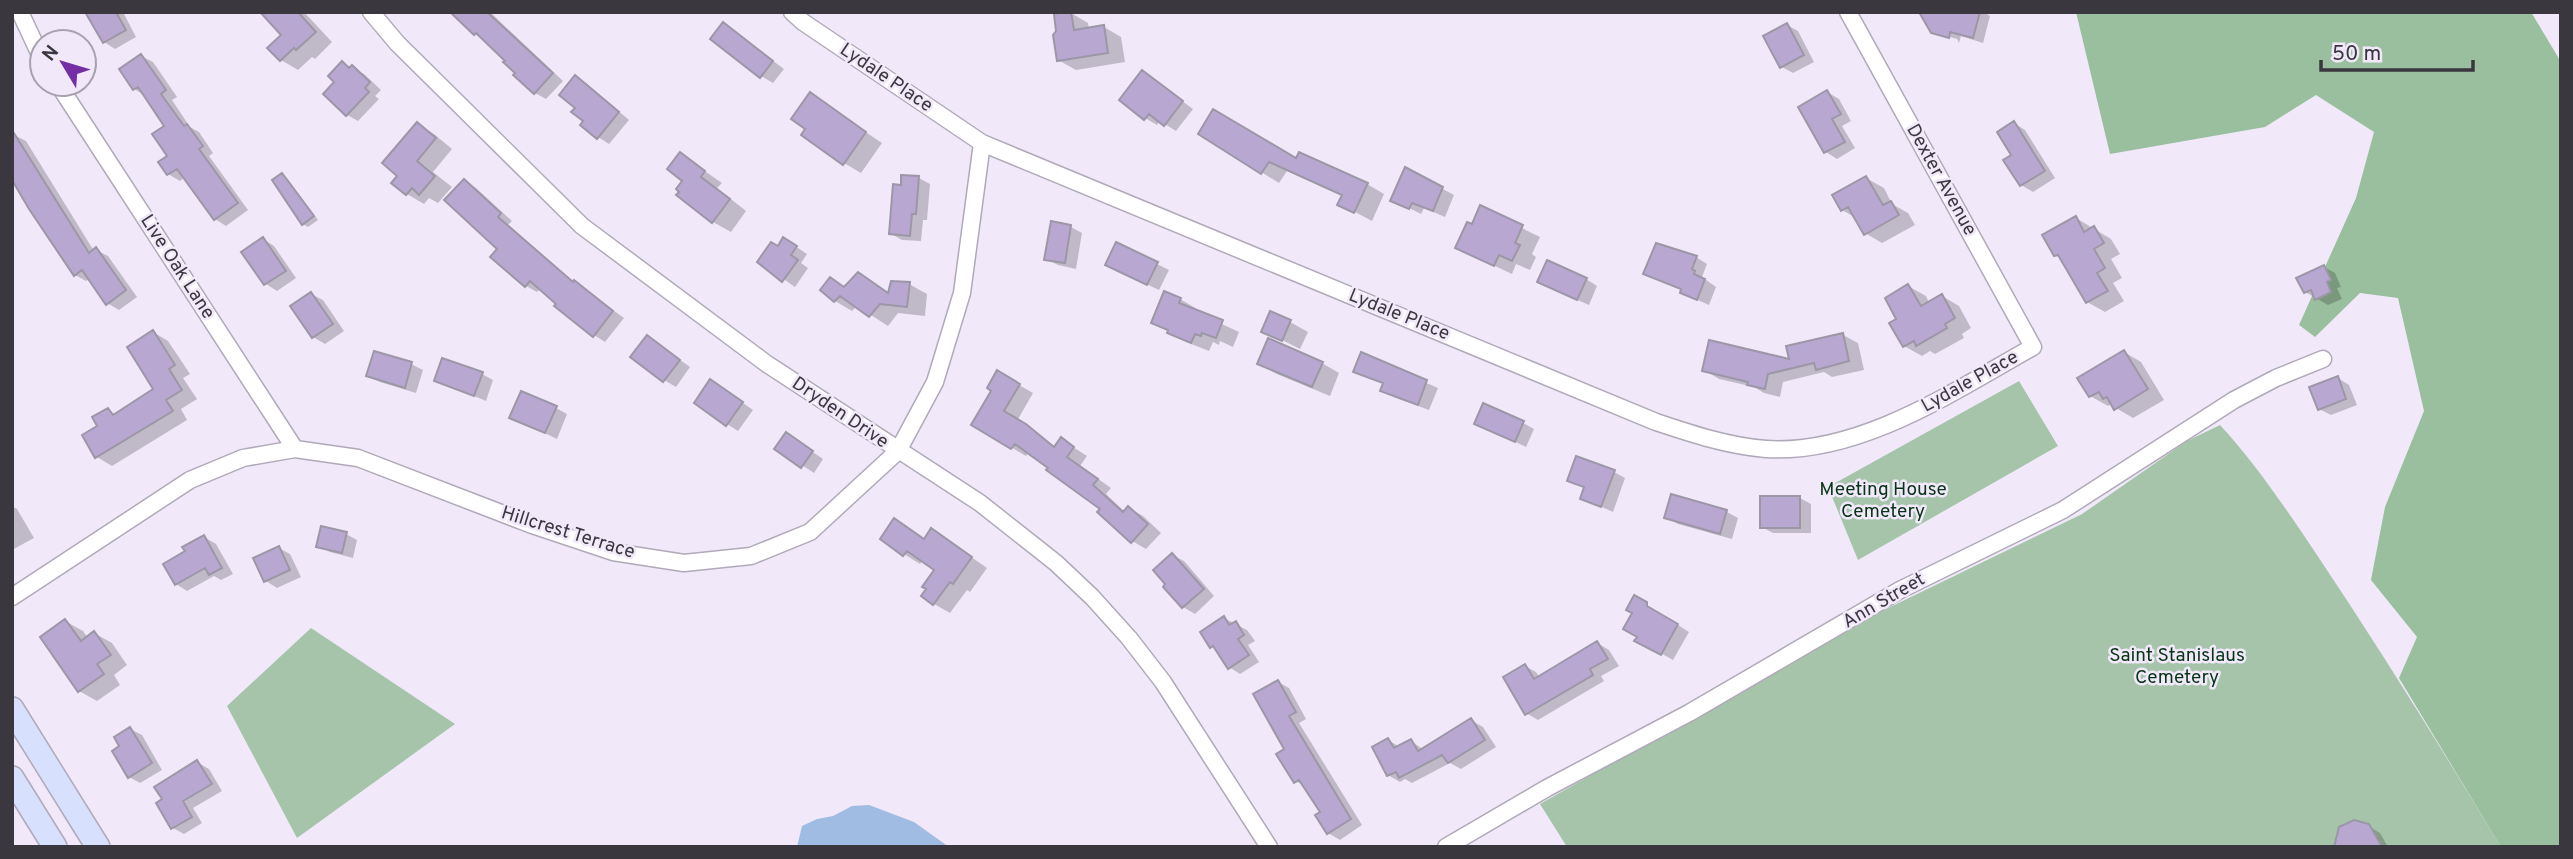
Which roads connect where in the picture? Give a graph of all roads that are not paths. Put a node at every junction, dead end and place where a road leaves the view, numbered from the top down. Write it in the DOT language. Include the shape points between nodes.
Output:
graph roads {
  1 [pos="20,12"];
  2 [pos="371,12"];
  3 [pos="792,12"];
  4 [pos="1848,12"];
  5 [pos="28,29"];
  6 [pos="67,98"];
  7 [pos="982,143"];
  8 [pos="2033,347"];
  9 [pos="2323,359"];
  10 [pos="295,449"];
  11 [pos="898,451"];
  12 [pos="12,597"];
  13 [pos="12,709"];
  14 [pos="12,778"];
  15 [pos="55,847"];
  16 [pos="98,847"];
  17 [pos="1269,847"];
  18 [pos="1446,847"];
  1 -- 5 [label="street"];
  2 -- 11 [label="street, Dryden Drive" via="582,226 767,364"];
  3 -- 7 [label="street, Lydale Place"];
  4 -- 8 [label="street, Dexter Avenue"];
  6 -- 10 [label="street, Live Oak Lane"];
  7 -- 8 [label="street, Lydale Place" via="1656,422 1730,443 1767,449 1805,446 1880,428"];
  7 -- 11 [label="street, Hillcrest Terrace" via="962,293 935,382"];
  9 -- 18 [label="street, Ann Street" via="2234,400 2063,510 1900,590"];
  10 -- 11 [label="street, Hillcrest Terrace" via="358,458 613,552 684,563 751,556 810,533"];
  10 -- 12 [label="street, Hillcrest Terrace" via="243,457 190,480"];
  11 -- 17 [label="street, Dryden Drive" via="1020,533 1092,597 1163,682"];
  13 -- 16 [label="street"];
  14 -- 15 [label="street"];
}
